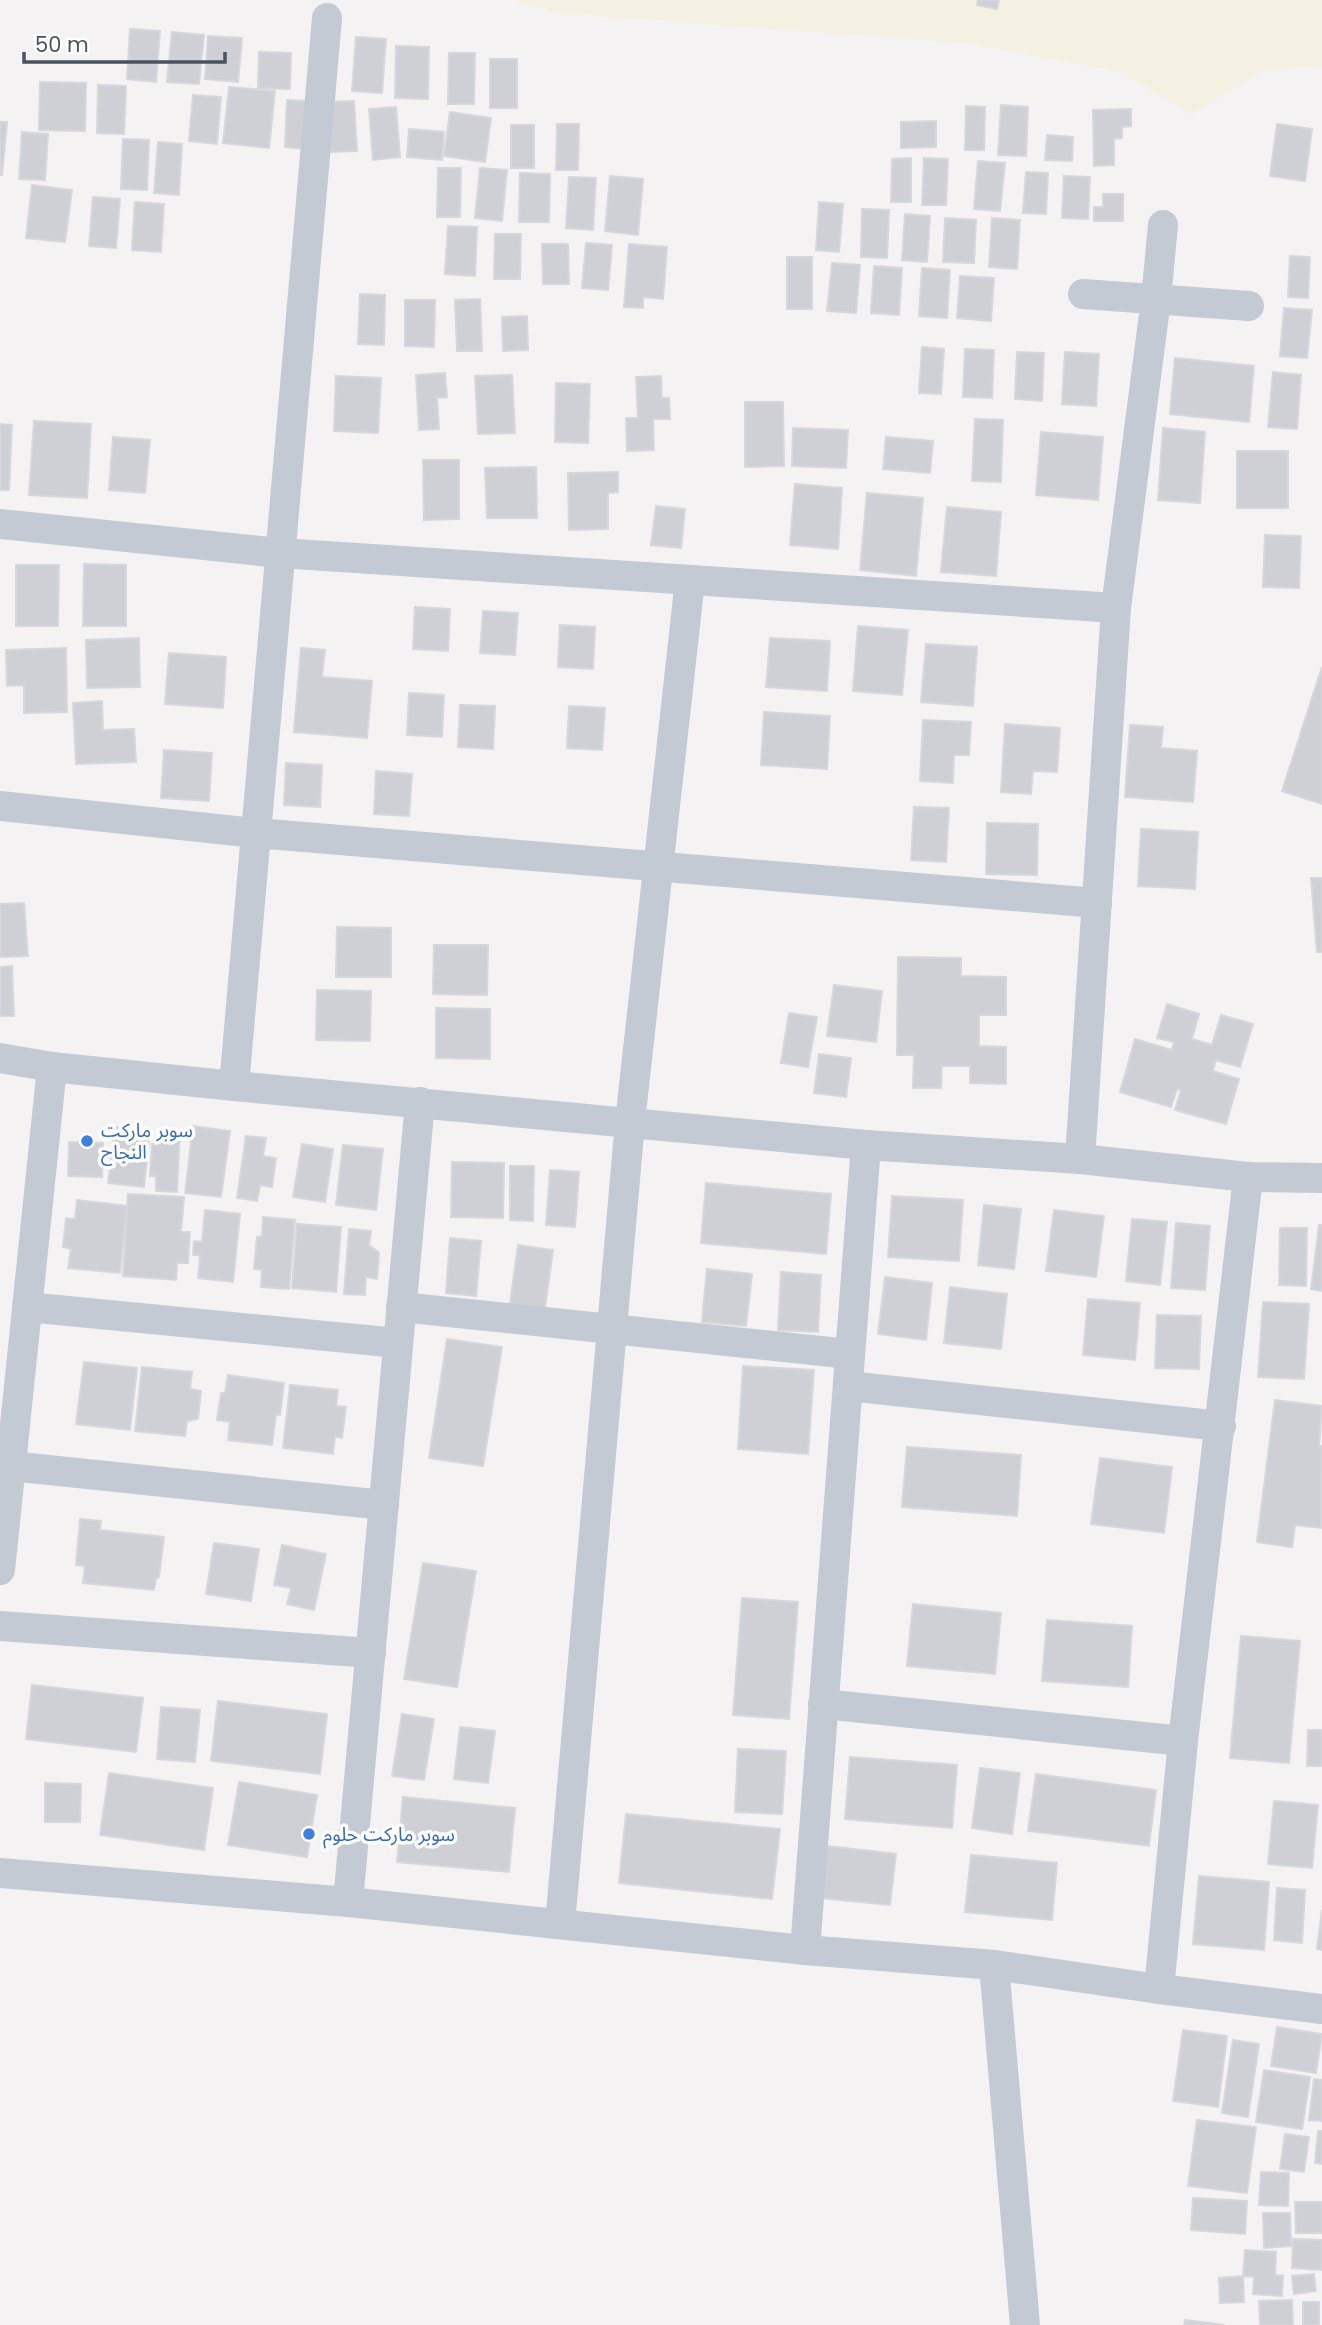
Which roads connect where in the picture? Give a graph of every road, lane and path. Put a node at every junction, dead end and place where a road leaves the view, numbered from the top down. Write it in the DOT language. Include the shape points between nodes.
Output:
graph roads {
  1 [pos="327,18"];
  2 [pos="1163,225"];
  3 [pos="1083,294"];
  4 [pos="1156,299"];
  5 [pos="1249,306"];
  6 [pos="0,524"];
  7 [pos="281,553"];
  8 [pos="691,580"];
  9 [pos="1116,608"];
  10 [pos="0,806"];
  11 [pos="256,834"];
  12 [pos="658,868"];
  13 [pos="1097,903"];
  14 [pos="0,1058"];
  15 [pos="52,1066"];
  16 [pos="234,1086"];
  17 [pos="420,1102"];
  18 [pos="630,1122"];
  19 [pos="866,1145"];
  20 [pos="1080,1159"];
  21 [pos="1248,1177"];
  22 [pos="1322,1178"];
  23 [pos="27,1307"];
  24 [pos="401,1307"];
  25 [pos="612,1329"];
  26 [pos="398,1343"];
  27 [pos="850,1354"];
  28 [pos="848,1386"];
  29 [pos="1221,1426"];
  30 [pos="5,1465"];
  31 [pos="384,1505"];
  32 [pos="0,1570"];
  33 [pos="0,1626"];
  34 [pos="371,1653"];
  35 [pos="823,1704"];
  36 [pos="1183,1741"];
  37 [pos="0,1873"];
  38 [pos="348,1902"];
  39 [pos="560,1924"];
  40 [pos="805,1950"];
  41 [pos="993,1965"];
  42 [pos="1159,1989"];
  43 [pos="1322,2009"];
  44 [pos="1025,2325"];
  1 -- 7 [label="street"];
  2 -- 4 [label="street"];
  3 -- 4 [label="street"];
  4 -- 5 [label="street"];
  4 -- 9 [label="street"];
  6 -- 7 [label="street"];
  7 -- 8 [label="street"];
  7 -- 11 [label="street"];
  8 -- 9 [label="street"];
  8 -- 12 [label="street"];
  9 -- 13 [label="street"];
  10 -- 11 [label="street"];
  11 -- 12 [label="street"];
  11 -- 16 [label="street"];
  12 -- 13 [label="street"];
  12 -- 18 [label="street"];
  13 -- 20 [label="street"];
  14 -- 15 [label="street"];
  15 -- 16 [label="street"];
  15 -- 23 [label="street"];
  16 -- 17 [label="street"];
  17 -- 18 [label="street"];
  17 -- 24 [label="street"];
  18 -- 19 [label="street"];
  18 -- 25 [label="street"];
  19 -- 20 [label="street"];
  19 -- 27 [label="street"];
  20 -- 21 [label="street"];
  21 -- 22 [label="street"];
  21 -- 29 [label="street"];
  23 -- 26 [label="street"];
  23 -- 30 [label="street"];
  24 -- 25 [label="street"];
  24 -- 26 [label="street"];
  25 -- 27 [label="street"];
  25 -- 39 [label="street"];
  26 -- 31 [label="street"];
  27 -- 28 [label="street"];
  28 -- 29 [label="street"];
  28 -- 35 [label="street"];
  29 -- 36 [label="street"];
  30 -- 31 [label="street"];
  30 -- 32 [label="street"];
  31 -- 34 [label="street"];
  33 -- 34 [label="street"];
  34 -- 38 [label="street"];
  35 -- 36 [label="street"];
  35 -- 40 [label="street"];
  36 -- 42 [label="street"];
  37 -- 38 [label="street"];
  38 -- 39 [label="street"];
  39 -- 40 [label="street"];
  40 -- 41 [label="street"];
  41 -- 42 [label="street"];
  41 -- 44 [label="street"];
  42 -- 43 [label="street"];
}
